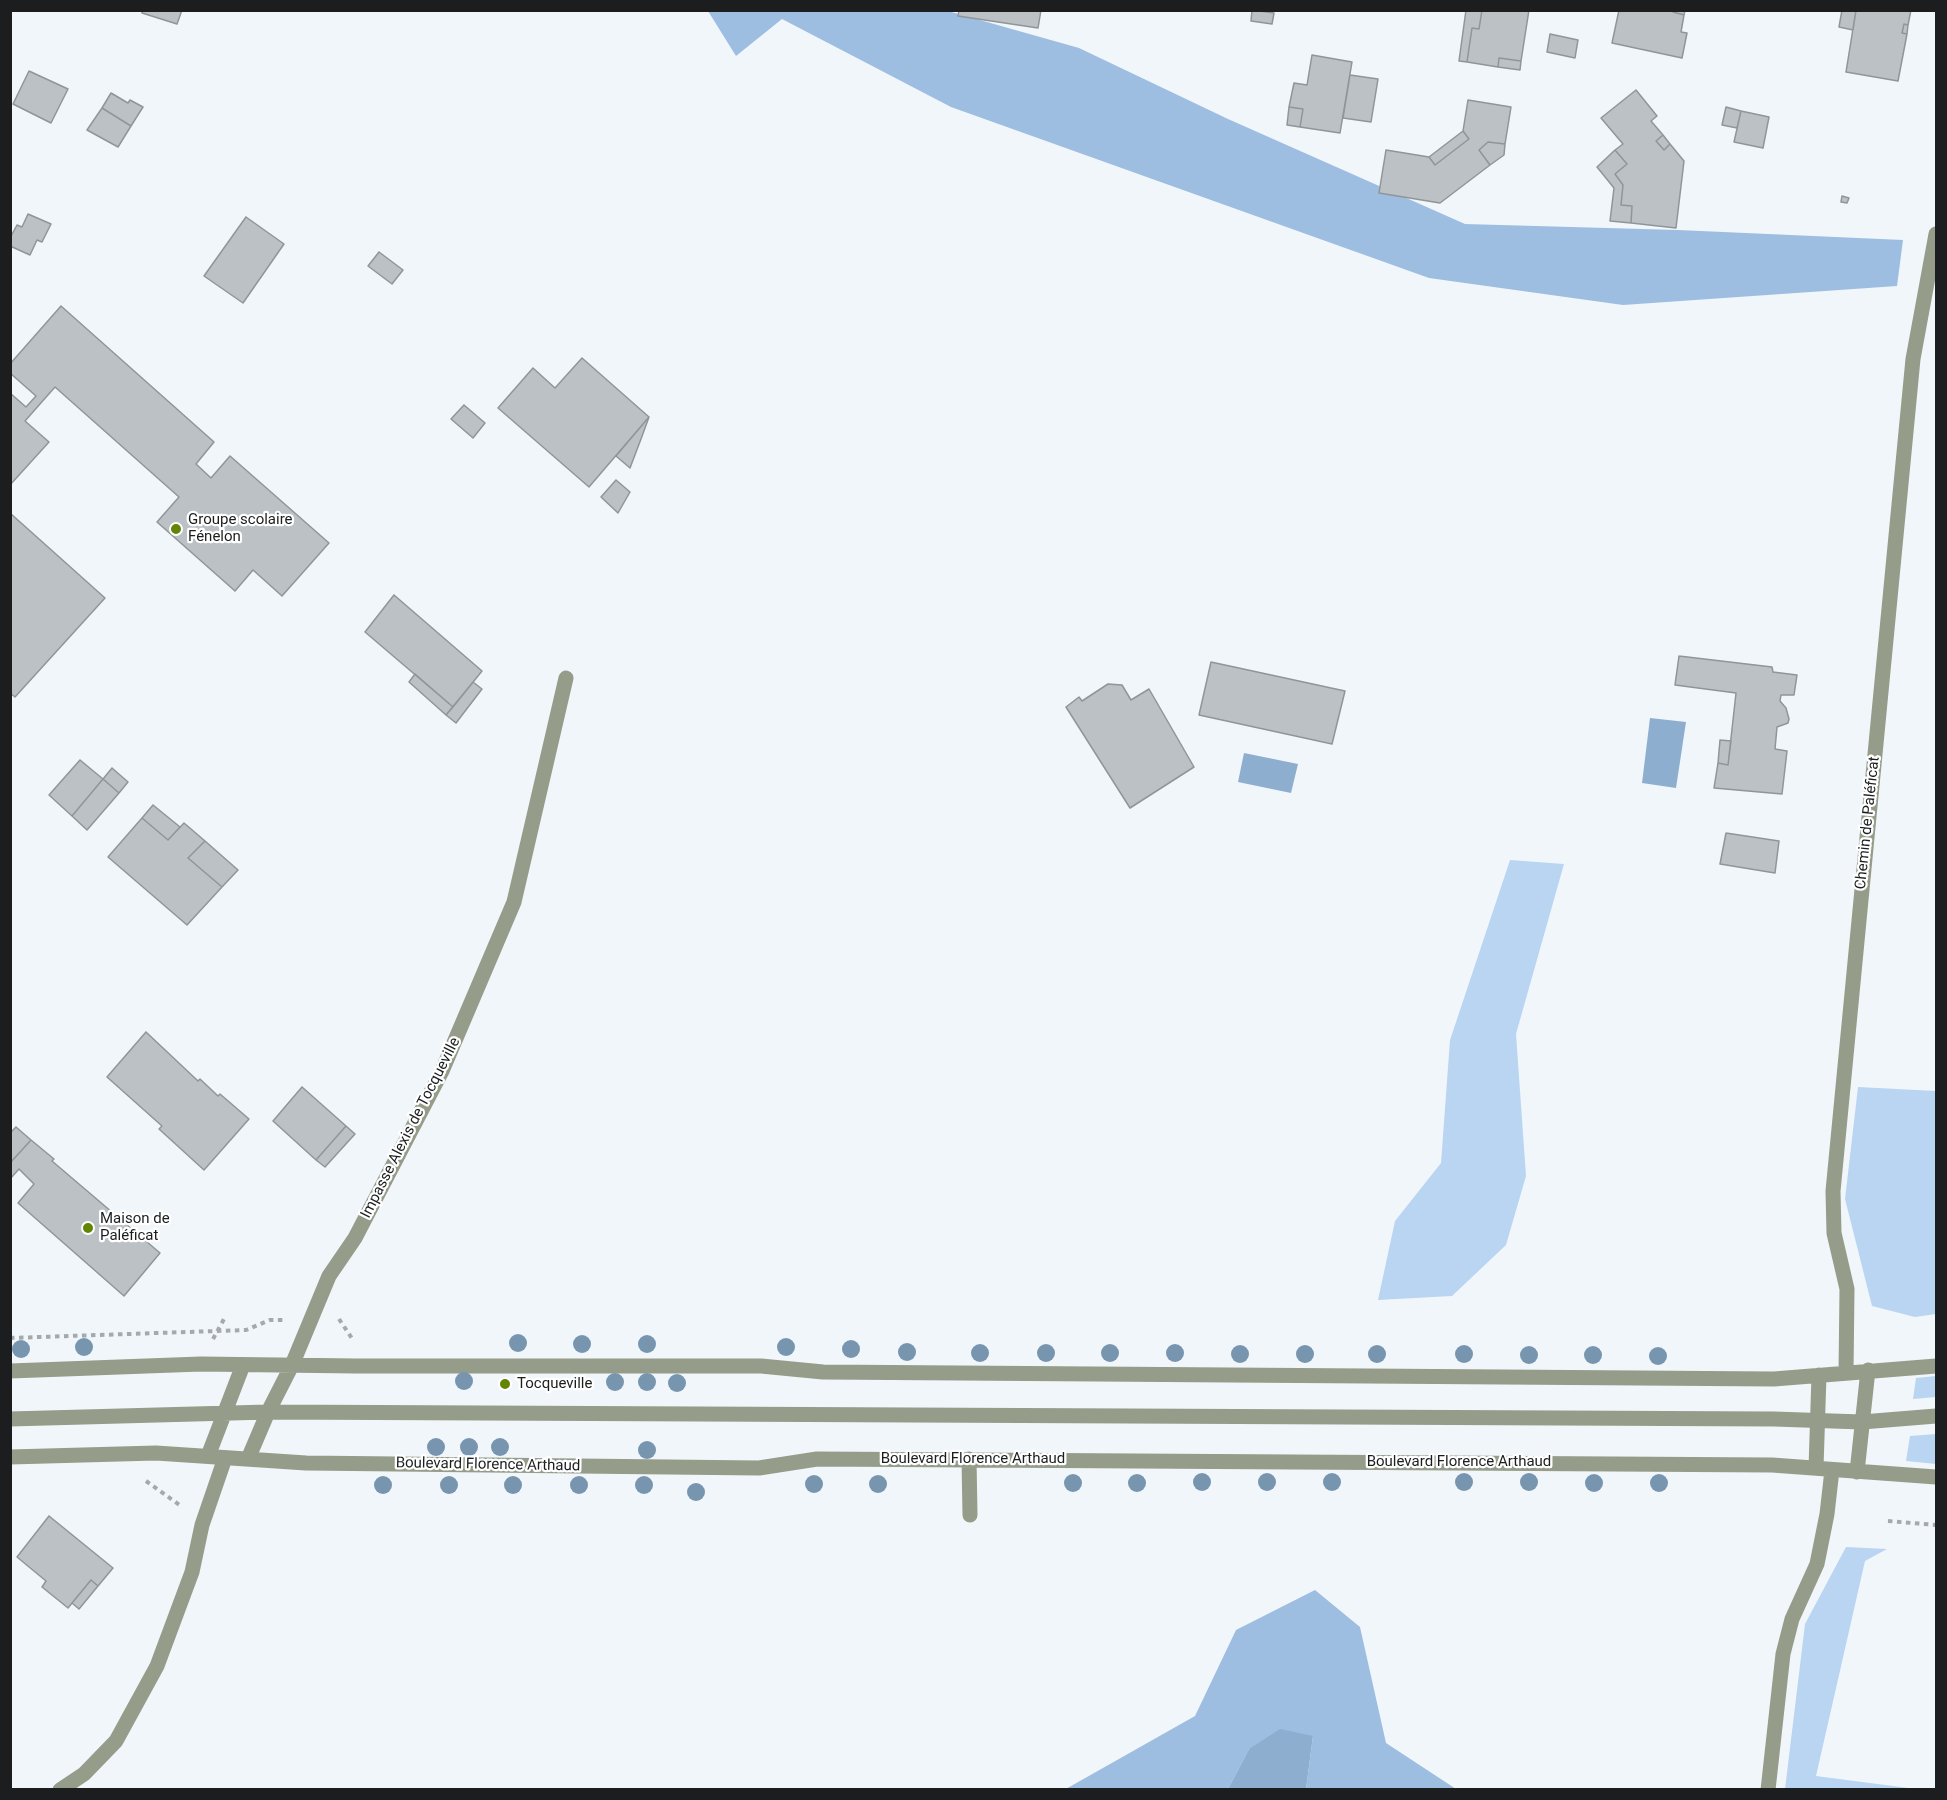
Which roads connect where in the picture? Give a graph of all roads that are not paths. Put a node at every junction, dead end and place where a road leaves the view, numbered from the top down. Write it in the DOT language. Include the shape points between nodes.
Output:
graph roads {
  1 [pos="1936,234"];
  2 [pos="566,678"];
  3 [pos="243,1365"];
  4 [pos="292,1365"];
  5 [pos="1936,1366"];
  6 [pos="1868,1370"];
  7 [pos="10,1371"];
  8 [pos="1846,1372"];
  9 [pos="1819,1375"];
  10 [pos="268,1412"];
  11 [pos="225,1414"];
  12 [pos="1936,1416"];
  13 [pos="10,1419"];
  14 [pos="1818,1420"];
  15 [pos="1862,1422"];
  16 [pos="208,1456"];
  17 [pos="10,1457"];
  18 [pos="225,1458"];
  19 [pos="248,1459"];
  20 [pos="969,1459"];
  21 [pos="1824,1469"];
  22 [pos="1857,1472"];
  23 [pos="1936,1477"];
  24 [pos="970,1515"];
  25 [pos="60,1790"];
  26 [pos="1768,1790"];
  1 -- 8 [label="street, Chemin de Paléficat" via="1913,360 1833,1191 1834,1233 1847,1289"];
  2 -- 4 [label="street, Impasse Alexis de Tocqueville" via="513,902 442,1071 355,1238 329,1276"];
  3 -- 4 [label="street"];
  3 -- 7 [label="street"];
  3 -- 11 [label="street"];
  4 -- 9 [label="street" via="761,1366 823,1372 1774,1379"];
  4 -- 10 [label="street, Impasse Alexis de Tocqueville"];
  5 -- 6 [label="street"];
  6 -- 8 [label="street"];
  6 -- 15 [label="street"];
  8 -- 9 [label="street"];
  9 -- 14 [label="street"];
  10 -- 11 [label="street"];
  10 -- 14 [label="street"];
  10 -- 19 [label="street, Impasse Alexis de Tocqueville"];
  11 -- 13 [label="street"];
  11 -- 16 [label="street"];
  12 -- 15 [label="street"];
  14 -- 15 [label="street"];
  14 -- 21 [label="street"];
  15 -- 22 [label="street"];
  16 -- 17 [label="street, Boulevard Florence Arthaud" via="156,1453"];
  16 -- 18 [label="street, Boulevard Florence Arthaud"];
  18 -- 19 [label="street, Boulevard Florence Arthaud"];
  18 -- 25 [label="street" via="202,1526 192,1572 157,1666 116,1741 84,1774"];
  19 -- 20 [label="street, Boulevard Florence Arthaud" via="759,1468 817,1459"];
  20 -- 21 [label="street, Boulevard Florence Arthaud" via="1772,1465"];
  20 -- 24 [label="street"];
  21 -- 22 [label="street, Boulevard Florence Arthaud"];
  21 -- 26 [label="street" via="1827,1514 1817,1564 1792,1619 1783,1654"];
  22 -- 23 [label="street, Boulevard Florence Arthaud"];
}
